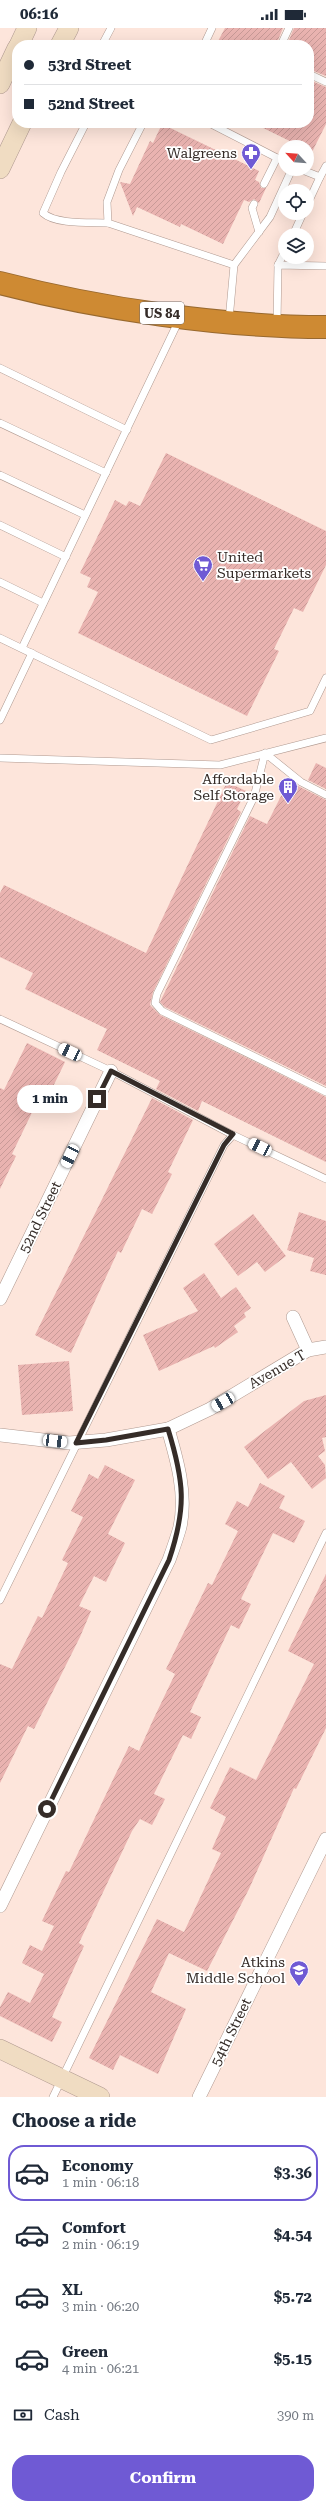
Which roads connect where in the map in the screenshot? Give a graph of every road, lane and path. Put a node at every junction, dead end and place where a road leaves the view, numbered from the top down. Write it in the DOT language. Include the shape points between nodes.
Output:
graph roads {
  1 [pos="27,28"];
  2 [pos="69,28"];
  3 [pos="111,28"];
  4 [pos="212,28"];
  5 [pos="289,28"];
  6 [pos="21,40"];
  7 [pos="63,40"];
  8 [pos="105,40"];
  9 [pos="206,40"];
  10 [pos="283,40"];
  11 [pos="12,59"];
  12 [pos="314,76"];
  13 [pos="326,82"];
  14 [pos="0,84"];
  15 [pos="20,128"];
  16 [pos="83,128"];
  17 [pos="141,128"];
  18 [pos="219,128"];
  19 [pos="277,158"];
  20 [pos="326,166"];
  21 [pos="0,168"];
  22 [pos="314,175"];
  23 [pos="289,176"];
  24 [pos="320,178"];
  25 [pos="264,184"];
  26 [pos="314,190"];
  27 [pos="254,204"];
  28 [pos="108,223"];
  29 [pos="259,232"];
  30 [pos="234,265"];
  31 [pos="278,265"];
  32 [pos="326,266"];
  33 [pos="0,284"];
  34 [pos="182,316"];
  35 [pos="229,322"];
  36 [pos="277,325"];
  37 [pos="326,327"];
  38 [pos="0,368"];
  39 [pos="0,423"];
  40 [pos="127,430"];
  41 [pos="106,473"];
  42 [pos="0,475"];
  43 [pos="86,516"];
  44 [pos="0,525"];
  45 [pos="66,557"];
  46 [pos="0,582"];
  47 [pos="43,603"];
  48 [pos="0,638"];
  49 [pos="22,648"];
  50 [pos="32,653"];
  51 [pos="326,678"];
  52 [pos="0,720"];
  53 [pos="326,738"];
  54 [pos="265,753"];
  55 [pos="0,758"];
  56 [pos="326,795"];
  57 [pos="0,1019"];
  58 [pos="111,1071"];
  59 [pos="326,1092"];
  60 [pos="233,1134"];
  61 [pos="326,1179"];
  62 [pos="0,1299"];
  63 [pos="294,1317"];
  64 [pos="326,1347"];
  65 [pos="308,1350"];
  66 [pos="168,1429"];
  67 [pos="0,1435"];
  68 [pos="76,1443"];
  69 [pos="326,1532"];
  70 [pos="0,1600"];
  71 [pos="326,1838"];
  72 [pos="0,1906"];
  73 [pos="0,2048"];
  74 [pos="62,2079"];
  75 [pos="53,2097"];
  76 [pos="100,2097"];
  77 [pos="199,2097"];
  1 -- 6 [label="main road"];
  2 -- 7 [label="main road"];
  3 -- 8 [label="lane"];
  4 -- 9 [label="lane"];
  5 -- 10 [label="lane"];
  11 -- 14 [label="main road"];
  12 -- 13 [label="lane"];
  15 -- 21 [label="main road"];
  16 -- 28 [label="lane" via="43,213 47,217 71,222"];
  17 -- 28 [label="lane" via="107,202"];
  18 -- 19 [label="lane"];
  19 -- 25 [label="lane"];
  20 -- 24 [label="lane"];
  22 -- 24 [label="lane"];
  23 -- 29 [label="lane" via="270,217"];
  24 -- 26 [label="lane"];
  27 -- 29 [label="lane" via="252,208"];
  28 -- 30 [label="lane"];
  29 -- 30 [label="lane"];
  30 -- 35 [label="lane"];
  31 -- 32 [label="lane"];
  31 -- 36 [label="lane"];
  33 -- 34 [label="highway, US 84" via="65,299"];
  34 -- 35 [label="highway, US 84"];
  34 -- 40 [label="lane"];
  35 -- 36 [label="highway, US 84"];
  36 -- 37 [label="highway, US 84"];
  38 -- 40 [label="lane"];
  39 -- 41 [label="lane"];
  40 -- 41 [label="lane"];
  41 -- 43 [label="lane"];
  42 -- 43 [label="lane"];
  43 -- 45 [label="lane"];
  44 -- 45 [label="lane"];
  45 -- 47 [label="lane"];
  46 -- 47 [label="lane"];
  47 -- 49 [label="lane"];
  48 -- 49 [label="lane"];
  49 -- 50 [label="lane"];
  50 -- 51 [label="lane" via="211,740 310,711"];
  50 -- 52 [label="lane"];
  53 -- 54 [label="lane"];
  54 -- 55 [label="lane" via="220,765"];
  54 -- 56 [label="lane" via="301,782"];
  54 -- 59 [label="lane" via="254,797 157,994 155,1003 162,1011"];
  57 -- 58 [label="lane"];
  58 -- 60 [label="lane"];
  58 -- 62 [label="street, 52nd Street"];
  60 -- 61 [label="lane"];
  60 -- 68 [label="lane" via="224,1145"];
  63 -- 65 [label="street"];
  64 -- 65 [label="street, Avenue T"];
  65 -- 66 [label="street, Avenue T" via="210,1409"];
  66 -- 68 [label="street, Avenue T"];
  66 -- 72 [label="street" via="177,1459 182,1492 180,1526 169,1560"];
  67 -- 68 [label="street, Avenue T"];
  68 -- 70 [label="lane"];
  69 -- 74 [label="lane"];
  71 -- 77 [label="street, 54th Street"];
  73 -- 74 [label="main road"];
  74 -- 75 [label="lane"];
  74 -- 76 [label="main road"];
}
